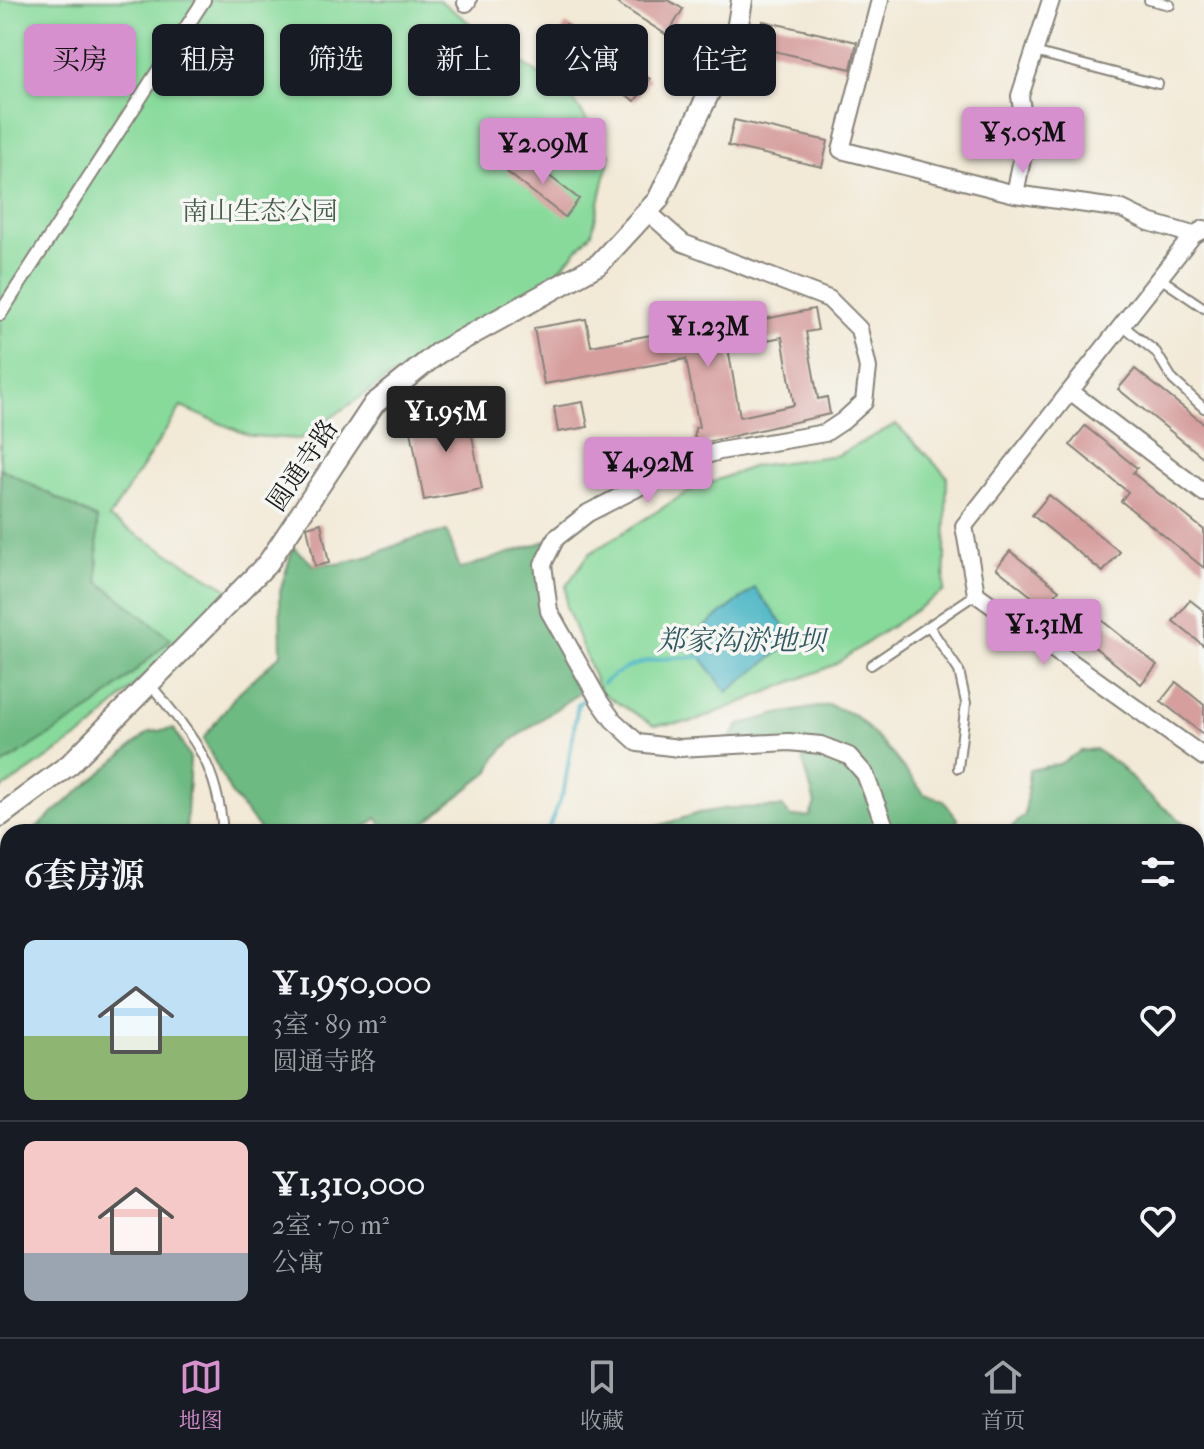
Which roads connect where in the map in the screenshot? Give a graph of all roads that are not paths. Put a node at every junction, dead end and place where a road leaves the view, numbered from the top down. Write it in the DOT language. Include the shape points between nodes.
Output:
graph roads {
  1 [pos="204,0"];
  2 [pos="742,0"];
  3 [pos="880,0"];
  4 [pos="1051,0"];
  5 [pos="1149,0"];
  6 [pos="1170,5"];
  7 [pos="1034,52"];
  8 [pos="1158,84"];
  9 [pos="1015,194"];
  10 [pos="648,212"];
  11 [pos="1199,232"];
  12 [pos="1160,278"];
  13 [pos="1204,308"];
  14 [pos="0,314"];
  15 [pos="1122,325"];
  16 [pos="1070,391"];
  17 [pos="1204,408"];
  18 [pos="1204,493"];
  19 [pos="976,594"];
  20 [pos="929,626"];
  21 [pos="871,665"];
  22 [pos="150,684"];
  23 [pos="1204,757"];
  24 [pos="958,768"];
  25 [pos="0,816"];
  26 [pos="222,824"];
  27 [pos="884,824"];
  1 -- 14 [label="street"];
  2 -- 10 [label="street, 圆通寺路" via="736,36"];
  3 -- 9 [label="street" via="841,150"];
  4 -- 7 [label="street"];
  5 -- 6 [label="lane"];
  7 -- 8 [label="lane"];
  7 -- 9 [label="street" via="1020,96 1026,139"];
  9 -- 11 [label="street" via="1122,209 1149,222"];
  10 -- 22 [label="street, 圆通寺路" via="599,264 438,353 374,404 268,563"];
  10 -- 27 [label="street" via="683,243 829,299 859,329 868,368 864,402 825,433 676,464 588,513 556,538 543,564 549,611 600,702 638,743 679,748 821,745 849,756 865,774"];
  11 -- 12 [label="street"];
  12 -- 13 [label="lane"];
  12 -- 15 [label="street"];
  15 -- 16 [label="street"];
  15 -- 17 [label="lane" via="1156,352 1173,380"];
  16 -- 18 [label="street"];
  16 -- 19 [label="street" via="964,526"];
  19 -- 20 [label="lane"];
  19 -- 23 [label="street"];
  20 -- 21 [label="lane"];
  20 -- 24 [label="lane" via="959,671 966,703"];
  22 -- 25 [label="street, 圆通寺路" via="70,764"];
  22 -- 26 [label="lane" via="207,761 220,797"];
}
